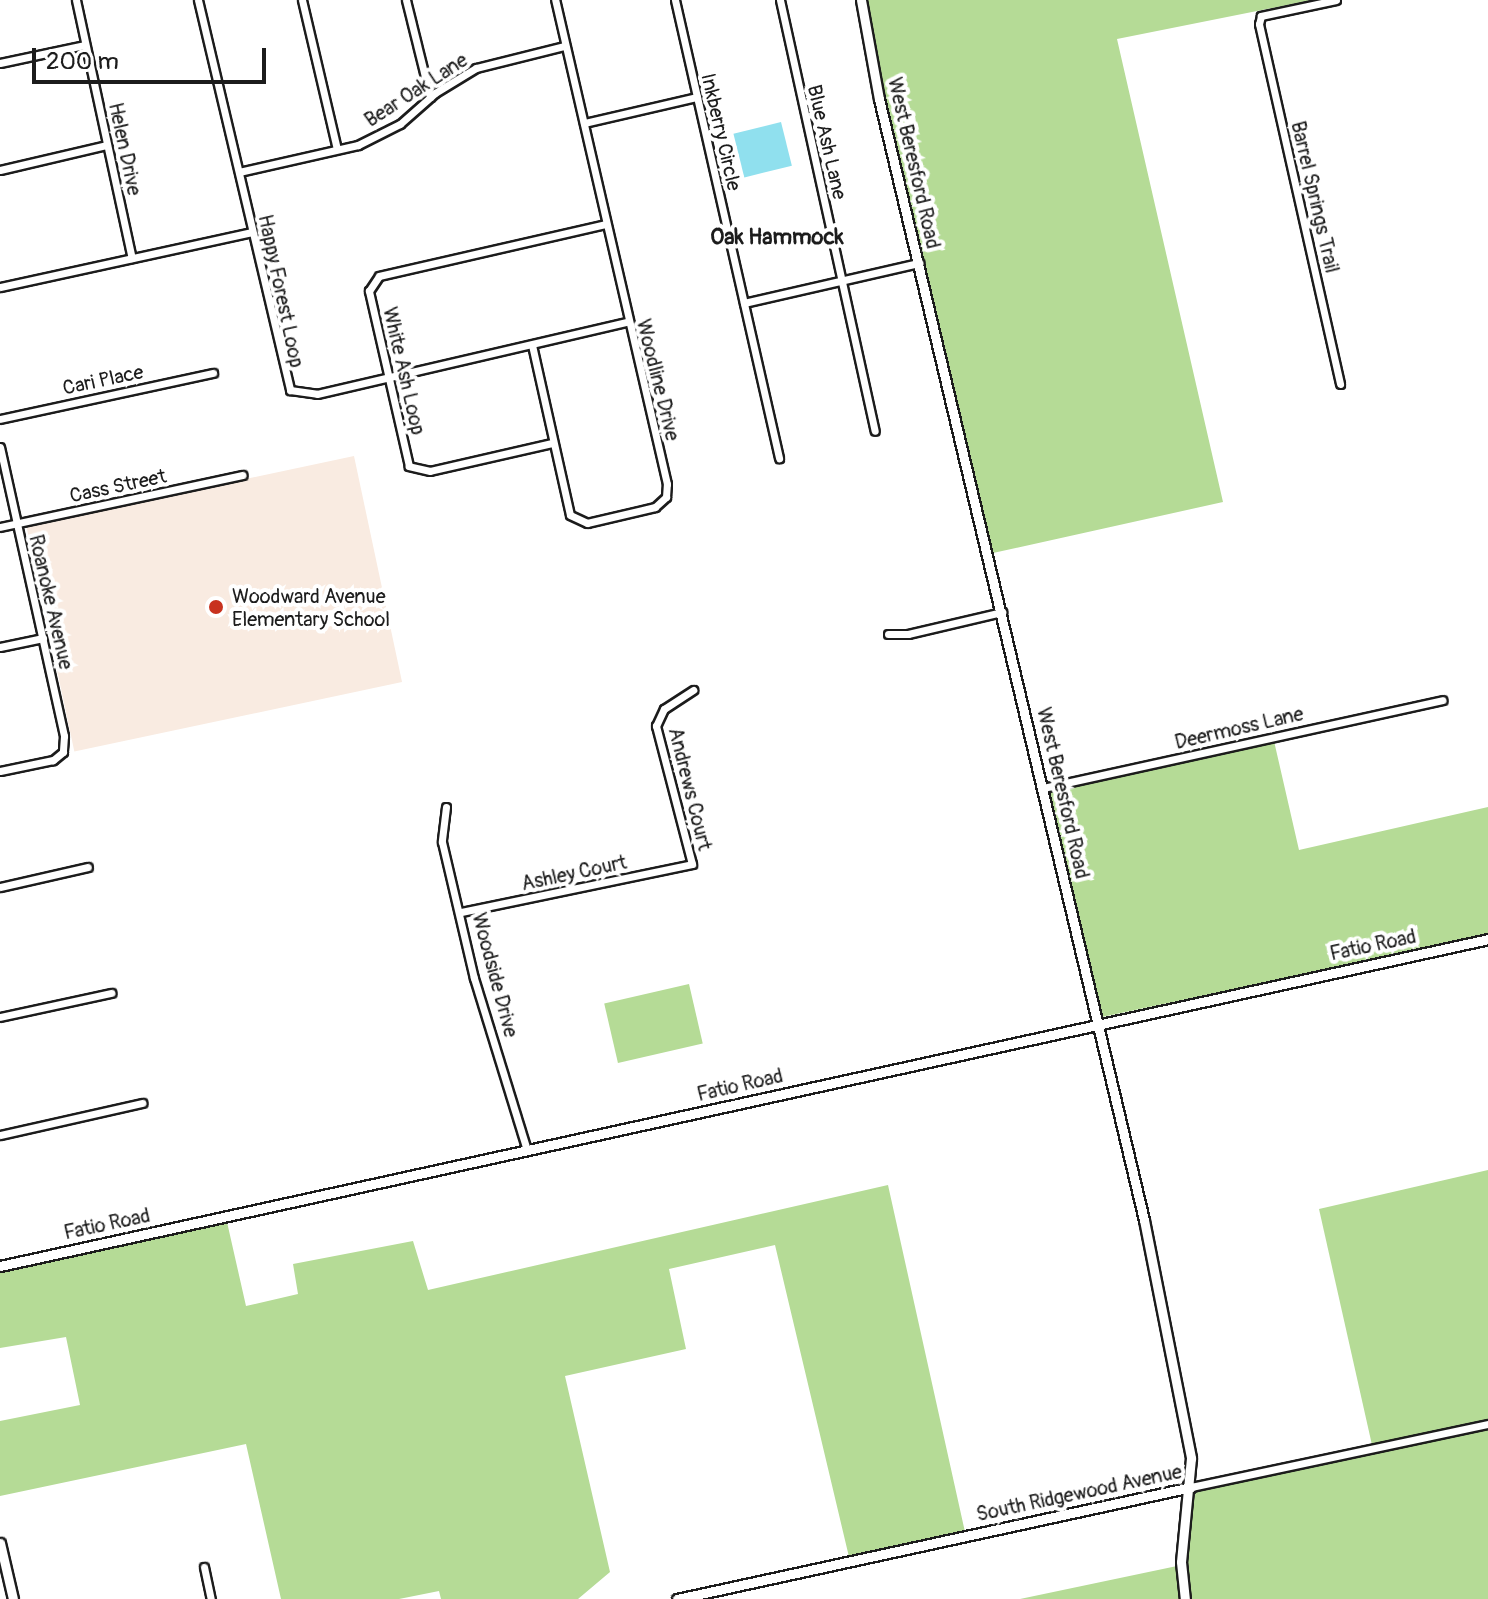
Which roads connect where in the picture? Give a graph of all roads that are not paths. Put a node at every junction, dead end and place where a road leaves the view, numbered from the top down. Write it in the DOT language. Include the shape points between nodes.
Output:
graph roads {
  1 [pos="76,0"];
  2 [pos="198,0"];
  3 [pos="302,0"];
  4 [pos="406,0"];
  5 [pos="555,0"];
  6 [pos="675,0"];
  7 [pos="780,0"];
  8 [pos="861,0"];
  9 [pos="1336,0"];
  10 [pos="85,45"];
  11 [pos="564,46"];
  12 [pos="0,63"];
  13 [pos="430,97"];
  14 [pos="697,97"];
  15 [pos="584,123"];
  16 [pos="107,145"];
  17 [pos="337,149"];
  18 [pos="0,170"];
  19 [pos="239,172"];
  20 [pos="606,224"];
  21 [pos="252,232"];
  22 [pos="132,258"];
  23 [pos="919,263"];
  24 [pos="843,281"];
  25 [pos="0,287"];
  26 [pos="744,303"];
  27 [pos="627,322"];
  28 [pos="532,345"];
  29 [pos="213,373"];
  30 [pos="389,376"];
  31 [pos="1340,384"];
  32 [pos="0,419"];
  33 [pos="875,431"];
  34 [pos="552,443"];
  35 [pos="0,447"];
  36 [pos="779,458"];
  37 [pos="242,475"];
  38 [pos="17,523"];
  39 [pos="0,527"];
  40 [pos="1002,612"];
  41 [pos="888,634"];
  42 [pos="43,638"];
  43 [pos="0,647"];
  44 [pos="693,690"];
  45 [pos="1442,700"];
  46 [pos="0,771"];
  47 [pos="1043,788"];
  48 [pos="446,807"];
  49 [pos="692,864"];
  50 [pos="88,867"];
  51 [pos="0,887"];
  52 [pos="461,912"];
  53 [pos="1488,939"];
  54 [pos="111,993"];
  55 [pos="0,1017"];
  56 [pos="1099,1022"];
  57 [pos="142,1103"];
  58 [pos="0,1135"];
  59 [pos="527,1150"];
  60 [pos="0,1266"];
  61 [pos="1488,1424"];
  62 [pos="1191,1487"];
  63 [pos="0,1543"];
  64 [pos="2,1560"];
  65 [pos="204,1567"];
  66 [pos="13,1599"];
  67 [pos="211,1599"];
  68 [pos="677,1599"];
  69 [pos="1185,1599"];
  1 -- 10 [label="street, Helen Drive"];
  2 -- 19 [label="street, Happy Forest Loop"];
  3 -- 17 [label="street"];
  4 -- 13 [label="street"];
  5 -- 11 [label="street, Woodline Drive"];
  6 -- 14 [label="street, Inkberry Circle"];
  7 -- 24 [label="street, Blue Ash Lane"];
  8 -- 23 [label="street, West Beresford Road"];
  9 -- 31 [label="street, Barrel Springs Trail" via="1261,16"];
  10 -- 12 [label="street"];
  10 -- 16 [label="street, Helen Drive"];
  11 -- 13 [label="street, Bear Oak Lane" via="476,68"];
  11 -- 15 [label="street, Woodline Drive"];
  13 -- 17 [label="street, Bear Oak Lane" via="400,124"];
  14 -- 15 [label="street"];
  14 -- 26 [label="street, Inkberry Circle"];
  15 -- 20 [label="street, Woodline Drive"];
  16 -- 18 [label="street"];
  16 -- 22 [label="street, Helen Drive"];
  17 -- 19 [label="street, Bear Oak Lane"];
  19 -- 21 [label="street, Happy Forest Loop"];
  20 -- 27 [label="street, Woodline Drive"];
  20 -- 30 [label="street, White Ash Loop" via="379,276 369,291"];
  21 -- 22 [label="street"];
  21 -- 30 [label="street, Happy Forest Loop" via="290,390 317,394"];
  22 -- 25 [label="street"];
  23 -- 24 [label="street"];
  23 -- 40 [label="street, West Beresford Road"];
  24 -- 26 [label="street"];
  24 -- 33 [label="street, Blue Ash Lane"];
  26 -- 36 [label="street, Inkberry Circle"];
  27 -- 28 [label="street, Happy Forest Loop"];
  27 -- 34 [label="street, Woodline Drive" via="666,497 655,507 578,521 570,515"];
  28 -- 30 [label="street, Happy Forest Loop"];
  28 -- 34 [label="street, Woodline Drive"];
  29 -- 32 [label="street, Cari Place"];
  30 -- 34 [label="street, White Ash Loop" via="406,454 418,471"];
  35 -- 38 [label="street, Roanoke Avenue"];
  37 -- 38 [label="street, Cass Street"];
  38 -- 39 [label="street, Cass Street"];
  38 -- 42 [label="street, Roanoke Avenue"];
  40 -- 41 [label="street"];
  40 -- 47 [label="street, West Beresford Road"];
  42 -- 43 [label="street"];
  42 -- 46 [label="street, Roanoke Avenue" via="63,752 53,760"];
  44 -- 49 [label="street, Andrews Court" via="664,709 656,726"];
  45 -- 47 [label="street, Deermoss Lane"];
  47 -- 56 [label="street, West Beresford Road"];
  48 -- 52 [label="street, Woodside Drive" via="442,842"];
  49 -- 52 [label="street, Ashley Court"];
  50 -- 51 [label="street"];
  52 -- 59 [label="street, Woodside Drive" via="474,978"];
  53 -- 56 [label="street, Fatio Road"];
  54 -- 55 [label="street"];
  56 -- 59 [label="street, Fatio Road"];
  56 -- 62 [label="street, West Beresford Road" via="1184,1416"];
  57 -- 58 [label="street"];
  59 -- 60 [label="street, Fatio Road"];
  61 -- 62 [label="street, South Ridgewood Avenue"];
  62 -- 68 [label="street, South Ridgewood Avenue"];
  62 -- 69 [label="street, West Beresford Road" via="1182,1528"];
  63 -- 64 [label="street"];
  64 -- 66 [label="street"];
  65 -- 67 [label="street"];
}
